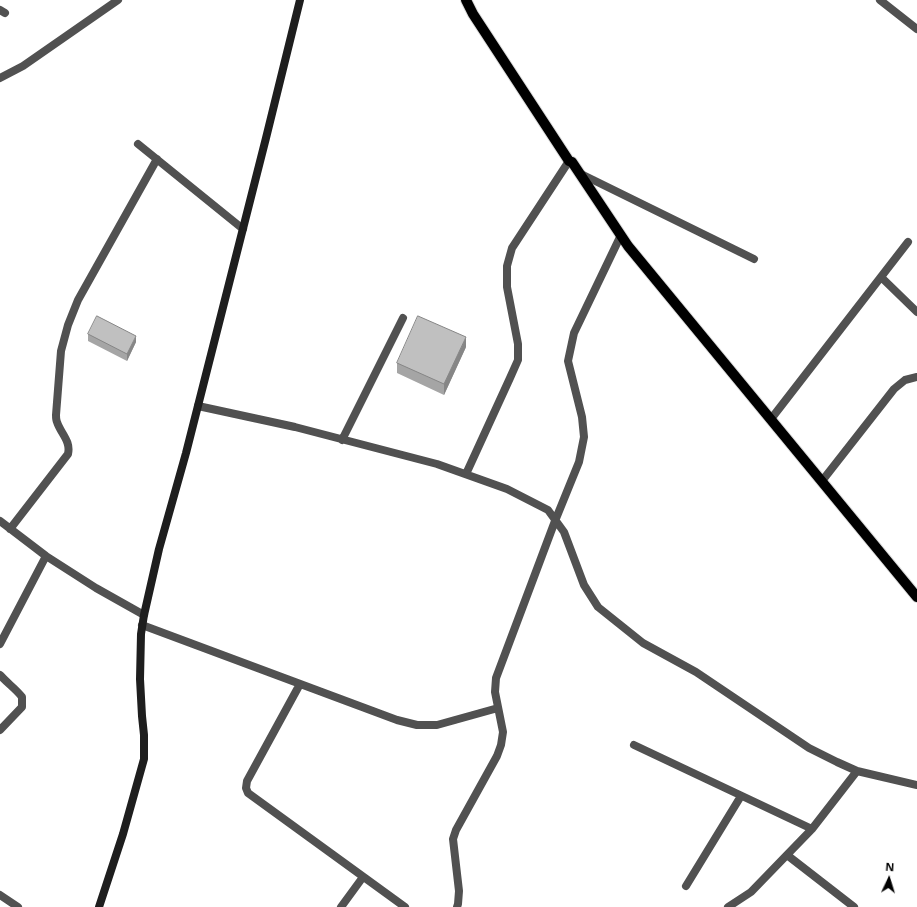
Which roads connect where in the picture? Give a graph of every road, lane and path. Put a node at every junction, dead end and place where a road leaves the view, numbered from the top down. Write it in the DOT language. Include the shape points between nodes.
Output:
graph roads {
  1 [pos="118,0"];
  2 [pos="300,0"];
  3 [pos="466,0"];
  4 [pos="880,0"];
  5 [pos="917,29"];
  6 [pos="0,78"];
  7 [pos="138,144"];
  8 [pos="157,159"];
  9 [pos="569,161"];
  10 [pos="579,172"];
  11 [pos="243,229"];
  12 [pos="621,235"];
  13 [pos="908,242"];
  14 [pos="754,259"];
  15 [pos="881,277"];
  16 [pos="917,312"];
  17 [pos="403,318"];
  18 [pos="917,377"];
  19 [pos="198,406"];
  20 [pos="771,419"];
  21 [pos="342,440"];
  22 [pos="466,474"];
  23 [pos="822,482"];
  24 [pos="0,521"];
  25 [pos="555,521"];
  26 [pos="10,529"];
  27 [pos="46,556"];
  28 [pos="916,595"];
  29 [pos="144,615"];
  30 [pos="142,625"];
  31 [pos="0,644"];
  32 [pos="0,675"];
  33 [pos="300,684"];
  34 [pos="498,708"];
  35 [pos="0,730"];
  36 [pos="634,746"];
  37 [pos="857,770"];
  38 [pos="917,785"];
  39 [pos="741,796"];
  40 [pos="812,829"];
  41 [pos="787,855"];
  42 [pos="363,877"];
  43 [pos="686,886"];
  44 [pos="0,895"];
  45 [pos="18,907"];
  46 [pos="99,907"];
  47 [pos="341,907"];
  48 [pos="405,907"];
  49 [pos="457,907"];
  50 [pos="728,907"];
  51 [pos="854,907"];
  1 -- 6 [label="street" via="23,66"];
  2 -- 11 [label="main road"];
  3 -- 9 [label="main road"];
  4 -- 5 [label="street"];
  7 -- 8 [label="street"];
  8 -- 11 [label="street"];
  8 -- 26 [label="street" via="78,300 68,325 61,351 56,416 68,443 68,454"];
  9 -- 10 [label="main road"];
  9 -- 22 [label="street" via="512,248 507,266 507,287 518,344 518,360"];
  10 -- 12 [label="main road"];
  10 -- 14 [label="street"];
  11 -- 19 [label="main road"];
  12 -- 20 [label="main road"];
  12 -- 25 [label="street" via="574,333 568,361 582,417 584,437 579,462"];
  13 -- 15 [label="street"];
  15 -- 16 [label="street"];
  15 -- 20 [label="street"];
  17 -- 21 [label="street"];
  18 -- 23 [label="street" via="905,380 894,389"];
  19 -- 21 [label="street"];
  19 -- 29 [label="main road"];
  20 -- 23 [label="main road"];
  21 -- 22 [label="street"];
  22 -- 25 [label="street" via="507,489 548,510"];
  23 -- 28 [label="main road"];
  24 -- 26 [label="street"];
  25 -- 34 [label="street" via="496,678"];
  25 -- 37 [label="street" via="564,532 584,585 598,607 643,642 696,672 809,748"];
  26 -- 27 [label="street"];
  27 -- 29 [label="street"];
  27 -- 31 [label="street"];
  29 -- 30 [label="main road"];
  30 -- 33 [label="street"];
  30 -- 46 [label="main road" via="140,679 144,759"];
  32 -- 35 [label="street" via="22,697 22,707"];
  33 -- 34 [label="street" via="417,725 437,725"];
  33 -- 42 [label="street" via="247,781 246,788 248,793"];
  34 -- 49 [label="street" via="503,732 501,745 453,839 459,891"];
  36 -- 39 [label="street"];
  37 -- 38 [label="street"];
  37 -- 40 [label="street"];
  39 -- 40 [label="street"];
  39 -- 43 [label="street"];
  40 -- 41 [label="street"];
  41 -- 50 [label="street" via="751,892"];
  41 -- 51 [label="street"];
  42 -- 47 [label="street"];
  42 -- 48 [label="street"];
  44 -- 45 [label="street"];
}
